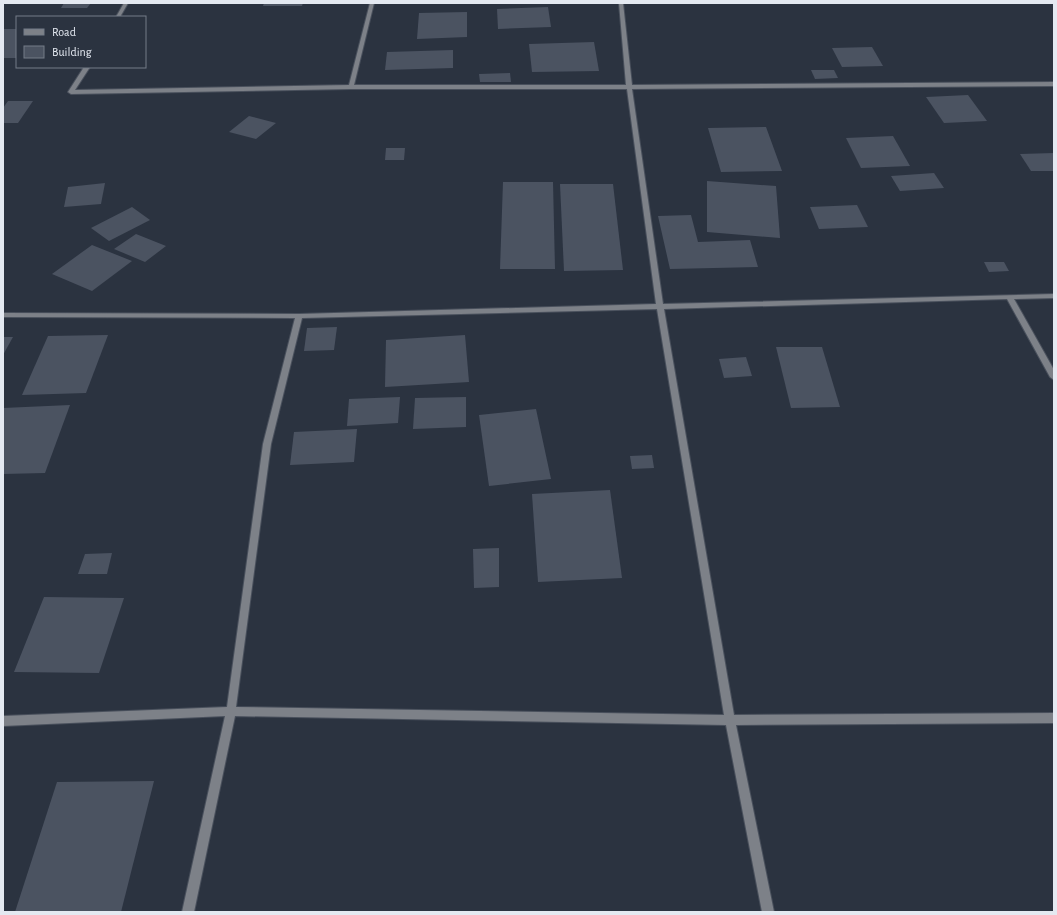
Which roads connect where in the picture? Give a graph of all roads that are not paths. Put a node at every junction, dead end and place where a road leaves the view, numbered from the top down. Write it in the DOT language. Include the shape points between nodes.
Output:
graph roads {
  1 [pos="126,3"];
  2 [pos="372,3"];
  3 [pos="621,3"];
  4 [pos="119,16"];
  5 [pos="86,68"];
  6 [pos="1054,84"];
  7 [pos="351,87"];
  8 [pos="628,88"];
  9 [pos="1054,296"];
  10 [pos="1009,297"];
  11 [pos="660,306"];
  12 [pos="3,315"];
  13 [pos="299,316"];
  14 [pos="1054,377"];
  15 [pos="230,711"];
  16 [pos="1054,718"];
  17 [pos="730,720"];
  18 [pos="3,721"];
  19 [pos="188,912"];
  20 [pos="768,912"];
  1 -- 4 [label="street"];
  2 -- 7 [label="street"];
  3 -- 8 [label="street"];
  5 -- 7 [label="street" via="72,92"];
  6 -- 8 [label="street"];
  7 -- 8 [label="street"];
  8 -- 11 [label="street"];
  9 -- 10 [label="street"];
  10 -- 11 [label="street"];
  10 -- 14 [label="street"];
  11 -- 13 [label="street"];
  11 -- 17 [label="street"];
  12 -- 13 [label="street"];
  13 -- 15 [label="street" via="267,444"];
  15 -- 17 [label="street"];
  15 -- 18 [label="street"];
  15 -- 19 [label="street"];
  16 -- 17 [label="street"];
  17 -- 20 [label="street"];
}
